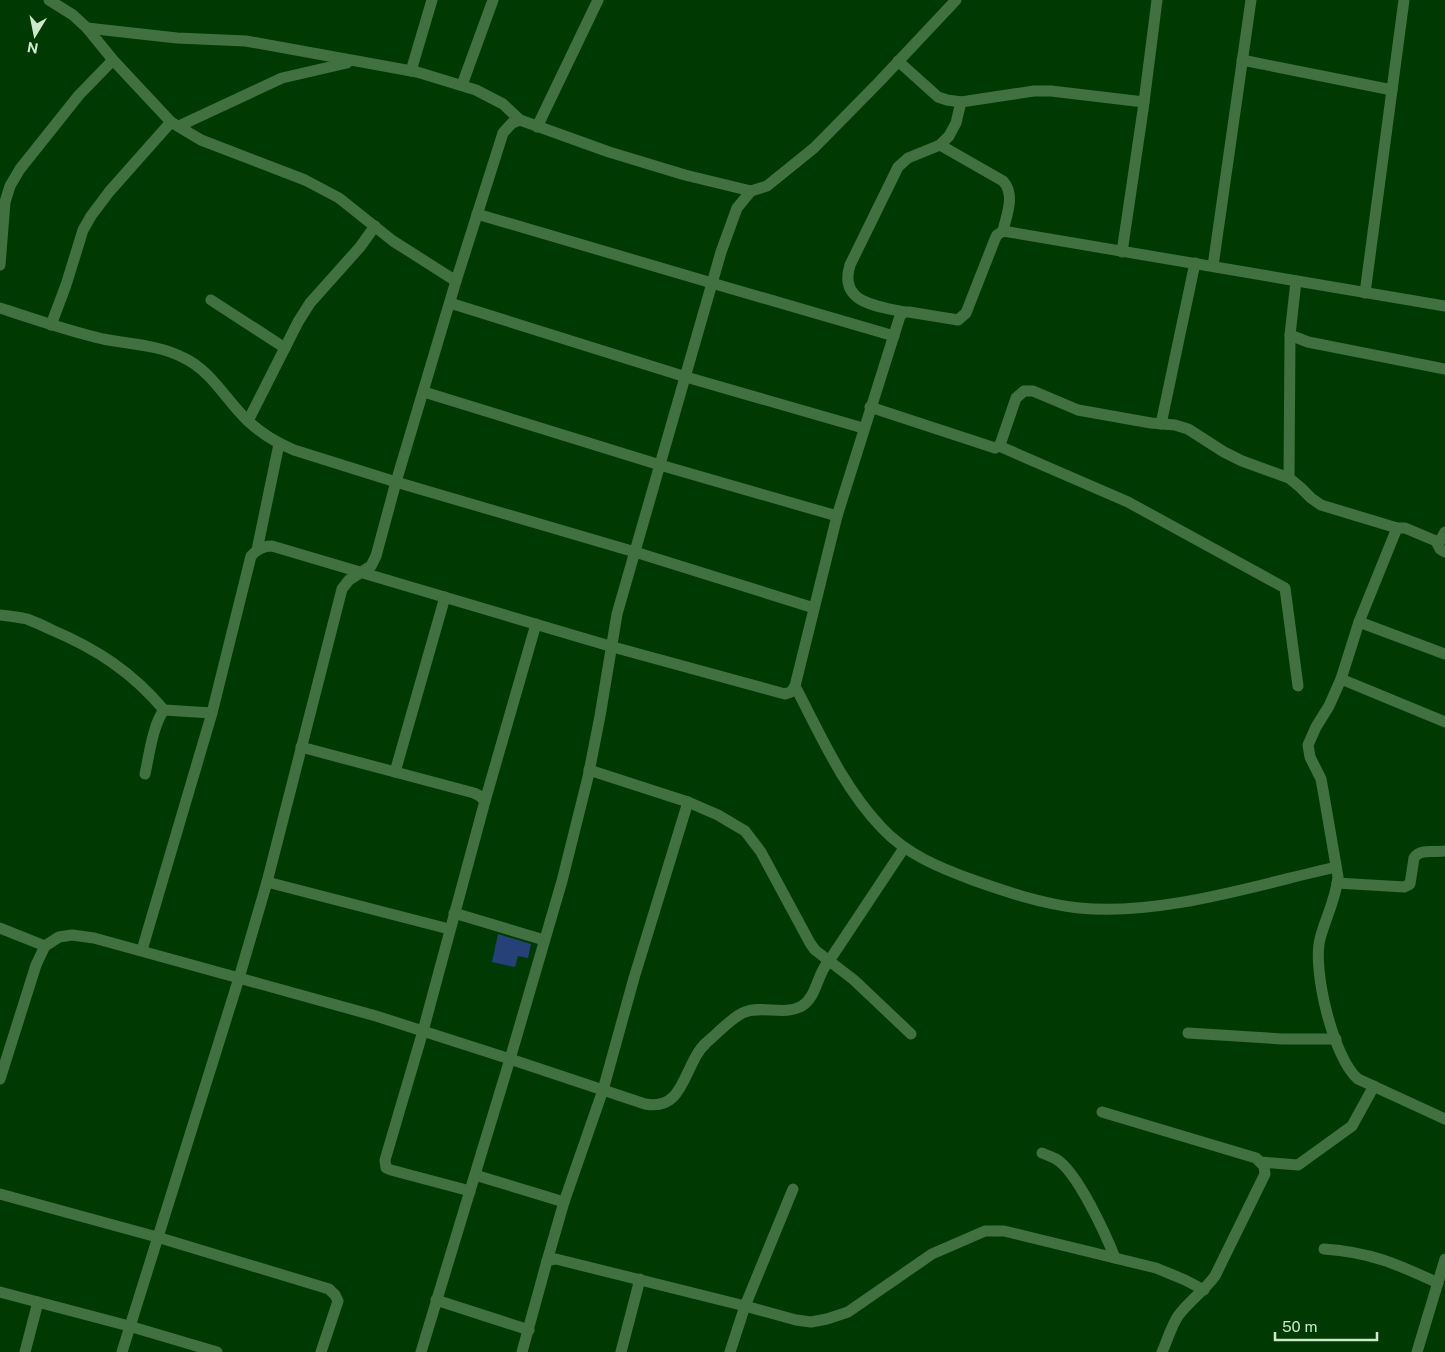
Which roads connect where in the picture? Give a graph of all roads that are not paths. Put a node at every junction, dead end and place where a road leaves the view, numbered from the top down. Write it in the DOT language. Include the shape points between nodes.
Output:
graph roads {
  1 [pos="48,0"];
  2 [pos="432,0"];
  3 [pos="494,0"];
  4 [pos="598,0"];
  5 [pos="956,0"];
  6 [pos="1157,0"];
  7 [pos="1251,0"];
  8 [pos="1404,0"];
  9 [pos="87,28"];
  10 [pos="113,60"];
  11 [pos="1242,60"];
  12 [pos="354,61"];
  13 [pos="898,61"];
  14 [pos="411,70"];
  15 [pos="462,85"];
  16 [pos="1392,90"];
  17 [pos="961,102"];
  18 [pos="1144,102"];
  19 [pos="520,120"];
  20 [pos="175,124"];
  21 [pos="537,127"];
  22 [pos="940,144"];
  23 [pos="751,191"];
  24 [pos="477,214"];
  25 [pos="375,226"];
  26 [pos="1002,232"];
  27 [pos="1122,252"];
  28 [pos="1195,263"];
  29 [pos="0,265"];
  30 [pos="1213,266"];
  31 [pos="456,281"];
  32 [pos="1296,281"];
  33 [pos="713,283"];
  34 [pos="1365,293"];
  35 [pos="211,300"];
  36 [pos="450,303"];
  37 [pos="1445,306"];
  38 [pos="0,308"];
  39 [pos="904,312"];
  40 [pos="51,325"];
  41 [pos="1290,335"];
  42 [pos="894,336"];
  43 [pos="285,348"];
  44 [pos="1445,369"];
  45 [pos="686,376"];
  46 [pos="424,392"];
  47 [pos="870,408"];
  48 [pos="248,421"];
  49 [pos="1161,424"];
  50 [pos="863,428"];
  51 [pos="279,444"];
  52 [pos="999,446"];
  53 [pos="660,465"];
  54 [pos="1289,478"];
  55 [pos="396,482"];
  56 [pos="836,516"];
  57 [pos="1397,528"];
  58 [pos="1445,532"];
  59 [pos="1436,541"];
  60 [pos="257,550"];
  61 [pos="635,552"];
  62 [pos="1445,552"];
  63 [pos="362,572"];
  64 [pos="445,597"];
  65 [pos="814,608"];
  66 [pos="0,615"];
  67 [pos="1359,622"];
  68 [pos="536,624"];
  69 [pos="613,647"];
  70 [pos="1445,654"];
  71 [pos="1341,679"];
  72 [pos="795,686"];
  73 [pos="1298,686"];
  74 [pos="164,710"];
  75 [pos="212,713"];
  76 [pos="1445,722"];
  77 [pos="302,747"];
  78 [pos="589,770"];
  79 [pos="394,772"];
  80 [pos="145,774"];
  81 [pos="484,801"];
  82 [pos="688,802"];
  83 [pos="904,848"];
  84 [pos="1445,851"];
  85 [pos="1336,867"];
  86 [pos="267,882"];
  87 [pos="1337,883"];
  88 [pos="454,912"];
  89 [pos="0,928"];
  90 [pos="449,929"];
  91 [pos="544,940"];
  92 [pos="45,946"];
  93 [pos="142,950"];
  94 [pos="829,961"];
  95 [pos="239,978"];
  96 [pos="423,1031"];
  97 [pos="1188,1033"];
  98 [pos="911,1034"];
  99 [pos="1336,1039"];
  100 [pos="510,1060"];
  101 [pos="0,1080"];
  102 [pos="1374,1086"];
  103 [pos="603,1090"];
  104 [pos="1102,1112"];
  105 [pos="1445,1119"];
  106 [pos="1042,1153"];
  107 [pos="1260,1162"];
  108 [pos="475,1175"];
  109 [pos="793,1189"];
  110 [pos="470,1191"];
  111 [pos="0,1194"];
  112 [pos="564,1202"];
  113 [pos="158,1237"];
  114 [pos="1324,1249"];
  115 [pos="1115,1258"];
  116 [pos="1445,1259"];
  117 [pos="547,1261"];
  118 [pos="640,1280"];
  119 [pos="1438,1283"];
  120 [pos="1204,1290"];
  121 [pos="0,1292"];
  122 [pos="436,1300"];
  123 [pos="38,1302"];
  124 [pos="746,1306"];
  125 [pos="129,1326"];
  126 [pos="529,1330"];
  127 [pos="25,1352"];
  128 [pos="122,1352"];
  129 [pos="217,1352"];
  130 [pos="321,1352"];
  131 [pos="421,1352"];
  132 [pos="522,1352"];
  133 [pos="621,1352"];
  134 [pos="730,1352"];
  135 [pos="1162,1352"];
  136 [pos="1417,1352"];
  1 -- 9 [label="street"];
  2 -- 14 [label="street"];
  3 -- 15 [label="street"];
  4 -- 21 [label="street"];
  5 -- 13 [label="street"];
  6 -- 18 [label="street"];
  7 -- 11 [label="street"];
  8 -- 16 [label="street"];
  9 -- 10 [label="street"];
  9 -- 12 [label="street" via="177,38 246,41"];
  10 -- 20 [label="street"];
  10 -- 29 [label="street" via="79,95 10,186 5,202"];
  11 -- 16 [label="street"];
  11 -- 30 [label="street"];
  12 -- 14 [label="street"];
  12 -- 20 [label="street" via="282,78"];
  13 -- 17 [label="street" via="938,97"];
  13 -- 23 [label="street" via="814,148 767,186"];
  14 -- 15 [label="street"];
  15 -- 19 [label="street" via="503,104"];
  16 -- 34 [label="street"];
  17 -- 18 [label="street" via="1034,91"];
  17 -- 22 [label="street" via="956,123"];
  18 -- 27 [label="street"];
  19 -- 21 [label="street"];
  19 -- 24 [label="street" via="503,133"];
  20 -- 25 [label="street" via="201,140 305,180 340,198"];
  20 -- 40 [label="street" via="109,192 91,216 83,230"];
  21 -- 23 [label="street" via="685,175"];
  22 -- 26 [label="street" via="1007,185 1010,198"];
  22 -- 39 [label="street" via="908,158 898,167 846,276 856,297 867,304"];
  23 -- 33 [label="street" via="737,208 729,226"];
  24 -- 31 [label="street"];
  24 -- 33 [label="street"];
  25 -- 31 [label="street"];
  25 -- 43 [label="street" via="310,303"];
  26 -- 27 [label="street"];
  26 -- 39 [label="street" via="995,239 962,317 954,319"];
  27 -- 28 [label="street"];
  28 -- 30 [label="street"];
  28 -- 49 [label="street"];
  30 -- 32 [label="street"];
  31 -- 36 [label="street"];
  32 -- 34 [label="street"];
  32 -- 41 [label="street"];
  33 -- 42 [label="street"];
  33 -- 45 [label="street"];
  34 -- 37 [label="street"];
  35 -- 43 [label="street"];
  36 -- 45 [label="street"];
  36 -- 46 [label="street"];
  38 -- 40 [label="street"];
  39 -- 42 [label="street"];
  40 -- 48 [label="street" via="184,358 202,369"];
  41 -- 44 [label="street" via="1308,342"];
  41 -- 54 [label="street"];
  42 -- 47 [label="street"];
  43 -- 48 [label="street"];
  45 -- 50 [label="street"];
  45 -- 53 [label="street"];
  46 -- 53 [label="street"];
  46 -- 55 [label="street"];
  47 -- 50 [label="street"];
  47 -- 52 [label="street" via="987,447"];
  48 -- 51 [label="street"];
  49 -- 52 [label="street" via="1078,410 1033,391 1024,391 1016,398"];
  49 -- 54 [label="street" via="1188,429 1236,458"];
  50 -- 56 [label="street"];
  51 -- 55 [label="street"];
  51 -- 60 [label="street"];
  52 -- 73 [label="street" via="1128,502 1285,588"];
  53 -- 56 [label="street"];
  53 -- 61 [label="street"];
  54 -- 57 [label="street" via="1321,504"];
  55 -- 61 [label="street"];
  55 -- 63 [label="street" via="376,556 371,566"];
  56 -- 65 [label="street"];
  57 -- 59 [label="street" via="1405,528"];
  57 -- 67 [label="street"];
  58 -- 59 [label="street" via="1440,541"];
  59 -- 62 [label="street"];
  60 -- 63 [label="street" via="272,546"];
  60 -- 75 [label="street" via="251,556"];
  61 -- 65 [label="street"];
  61 -- 69 [label="street" via="617,614"];
  63 -- 64 [label="street"];
  63 -- 77 [label="street" via="349,580 342,590"];
  64 -- 68 [label="street"];
  64 -- 79 [label="street"];
  65 -- 72 [label="street"];
  66 -- 74 [label="street" via="28,620 90,649 130,674"];
  67 -- 70 [label="street"];
  67 -- 71 [label="street"];
  68 -- 69 [label="street"];
  68 -- 81 [label="street"];
  69 -- 72 [label="street" via="785,694"];
  69 -- 78 [label="street"];
  71 -- 76 [label="street"];
  71 -- 85 [label="street" via="1308,745 1324,790"];
  72 -- 83 [label="street" via="854,795 882,829"];
  74 -- 75 [label="street"];
  74 -- 80 [label="street"];
  75 -- 93 [label="street"];
  77 -- 79 [label="street"];
  77 -- 86 [label="street"];
  78 -- 82 [label="street"];
  78 -- 91 [label="street"];
  79 -- 81 [label="street" via="474,793"];
  81 -- 88 [label="street"];
  82 -- 94 [label="street" via="745,831 761,852 810,944"];
  82 -- 103 [label="street"];
  83 -- 85 [label="street" via="992,887 1038,901 1080,908 1131,908 1191,900"];
  83 -- 94 [label="street"];
  84 -- 87 [label="street" via="1416,854 1410,884 1404,887"];
  85 -- 87 [label="street"];
  86 -- 90 [label="street"];
  86 -- 95 [label="street"];
  87 -- 99 [label="street" via="1317,961 1322,994"];
  88 -- 90 [label="street"];
  88 -- 91 [label="street"];
  89 -- 92 [label="street"];
  90 -- 96 [label="street"];
  91 -- 100 [label="street"];
  92 -- 93 [label="street" via="59,937 72,935"];
  92 -- 101 [label="street"];
  93 -- 95 [label="street"];
  94 -- 98 [label="street"];
  94 -- 103 [label="street" via="822,969 812,994 801,1006 746,1012 705,1044 670,1101 654,1106"];
  95 -- 96 [label="street"];
  95 -- 113 [label="street"];
  96 -- 100 [label="street"];
  96 -- 110 [label="street" via="385,1160 386,1168"];
  97 -- 99 [label="street"];
  99 -- 102 [label="street" via="1351,1073"];
  100 -- 103 [label="street"];
  100 -- 108 [label="street"];
  102 -- 105 [label="street"];
  102 -- 107 [label="street" via="1352,1126 1298,1165"];
  103 -- 112 [label="street"];
  104 -- 107 [label="street" via="1256,1158"];
  106 -- 115 [label="street" via="1057,1159 1068,1170 1103,1228"];
  107 -- 120 [label="street" via="1265,1174 1215,1276"];
  108 -- 110 [label="street"];
  108 -- 112 [label="street"];
  109 -- 124 [label="street"];
  110 -- 122 [label="street"];
  111 -- 113 [label="street"];
  112 -- 117 [label="street"];
  113 -- 125 [label="street"];
  113 -- 130 [label="street" via="329,1289 338,1301"];
  114 -- 119 [label="street" via="1351,1251 1383,1259"];
  115 -- 120 [label="street" via="1156,1268"];
  115 -- 124 [label="street" via="1004,1231 986,1231 932,1254 848,1312 827,1319 796,1320"];
  116 -- 119 [label="street"];
  117 -- 118 [label="street" via="562,1260"];
  117 -- 126 [label="street"];
  118 -- 124 [label="street"];
  118 -- 133 [label="street"];
  119 -- 136 [label="street"];
  120 -- 135 [label="street" via="1178,1317"];
  121 -- 123 [label="street"];
  122 -- 126 [label="street"];
  122 -- 131 [label="street"];
  123 -- 125 [label="street"];
  123 -- 127 [label="street"];
  124 -- 134 [label="street"];
  125 -- 128 [label="street"];
  125 -- 129 [label="street"];
  126 -- 132 [label="street"];
}
